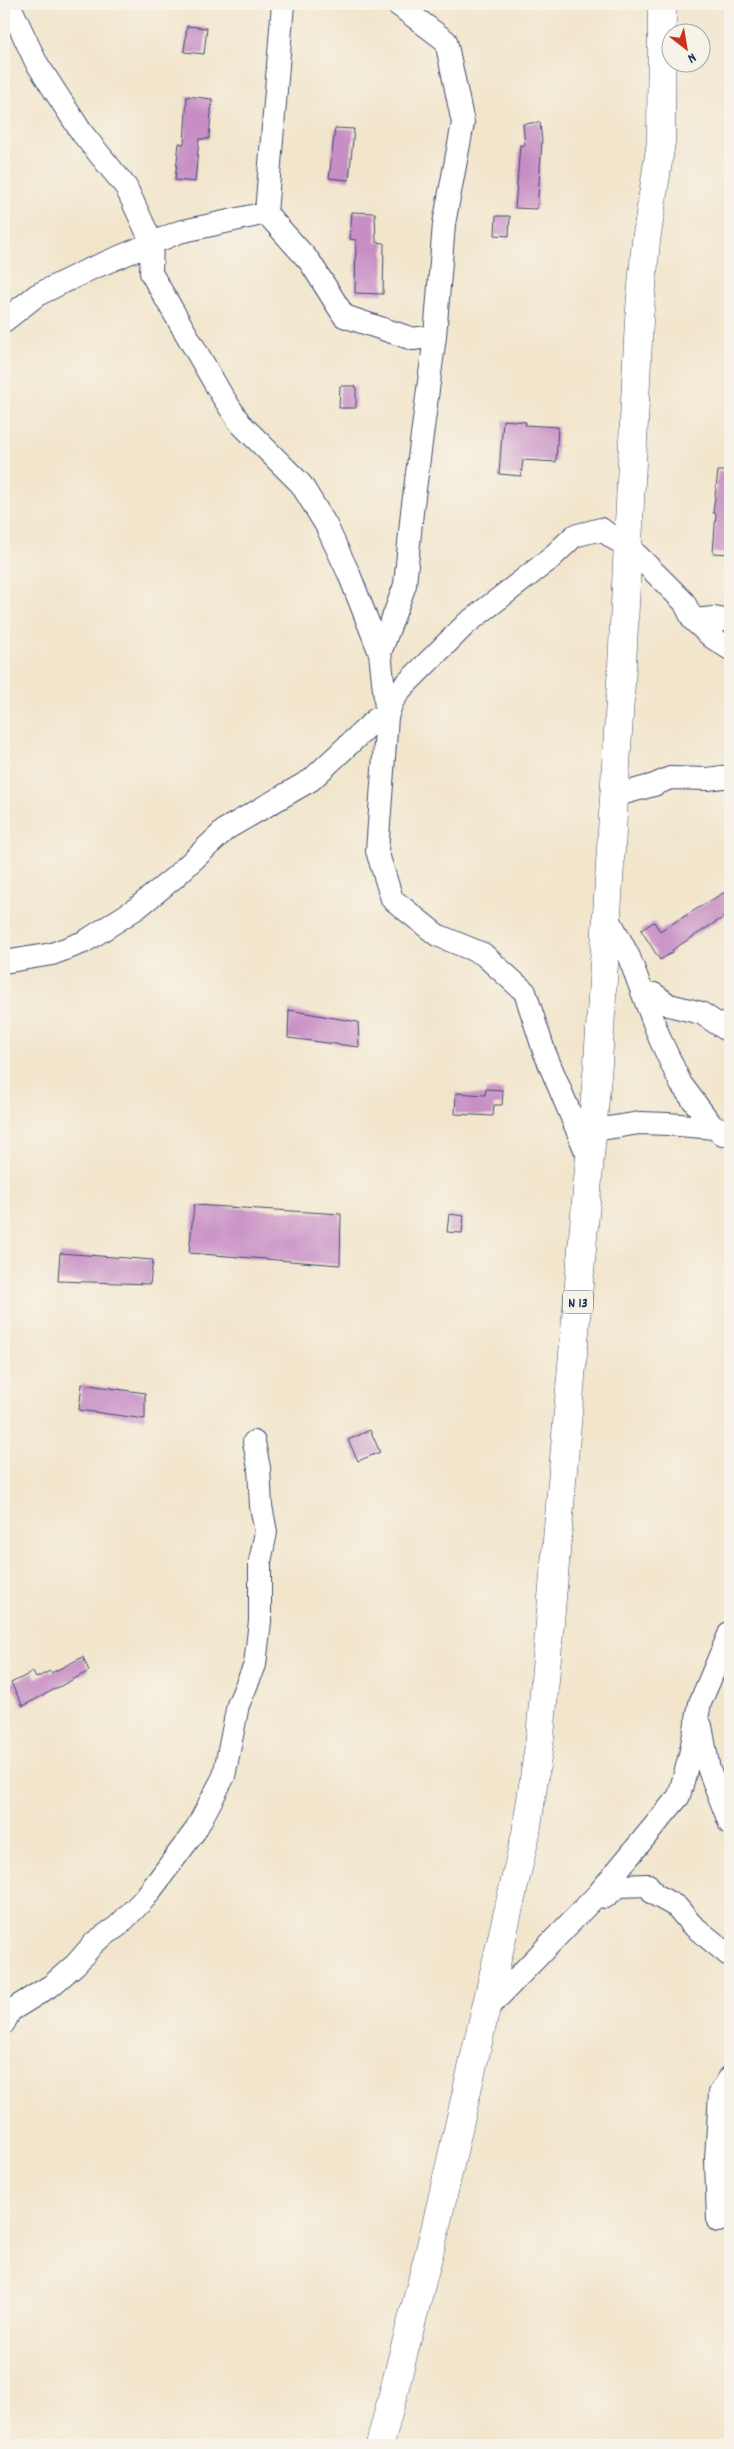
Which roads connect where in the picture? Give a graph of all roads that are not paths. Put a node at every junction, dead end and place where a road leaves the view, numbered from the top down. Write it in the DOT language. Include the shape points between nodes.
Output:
graph roads {
  1 [pos="9,4"];
  2 [pos="283,4"];
  3 [pos="399,4"];
  4 [pos="662,4"];
  5 [pos="266,213"];
  6 [pos="152,243"];
  7 [pos="4,321"];
  8 [pos="435,336"];
  9 [pos="627,550"];
  10 [pos="693,620"];
  11 [pos="730,621"];
  12 [pos="730,649"];
  13 [pos="380,654"];
  14 [pos="387,717"];
  15 [pos="730,776"];
  16 [pos="614,796"];
  17 [pos="607,915"];
  18 [pos="4,962"];
  19 [pos="644,992"];
  20 [pos="730,1032"];
  21 [pos="593,1127"];
  22 [pos="725,1132"];
  23 [pos="590,1161"];
  24 [pos="254,1442"];
  25 [pos="730,1632"];
  26 [pos="700,1702"];
  27 [pos="730,1824"];
  28 [pos="597,1895"];
  29 [pos="730,1956"];
  30 [pos="485,2011"];
  31 [pos="4,2023"];
  32 [pos="730,2077"];
  33 [pos="718,2221"];
  34 [pos="380,2445"];
  1 -- 6 [label="street" via="36,62 82,133 126,187"];
  2 -- 5 [label="street"];
  3 -- 8 [label="street" via="446,41 463,123 444,224"];
  4 -- 9 [label="main road, N 13" via="661,142 646,241 639,320"];
  5 -- 6 [label="street" via="179,232"];
  5 -- 8 [label="street" via="310,262 344,316 413,339"];
  6 -- 7 [label="street" via="37,295"];
  6 -- 13 [label="street" via="152,273 188,340 240,422 301,484 326,525"];
  8 -- 13 [label="street" via="405,586"];
  9 -- 10 [label="street" via="637,555 684,602"];
  9 -- 14 [label="street" via="601,529 574,536 550,559 466,624 402,690 392,702"];
  9 -- 16 [label="main road, N 13"];
  10 -- 11 [label="street" via="714,618"];
  10 -- 12 [label="street"];
  13 -- 14 [label="street"];
  14 -- 18 [label="street" via="376,719 311,780 226,829 138,908 84,942 52,954"];
  14 -- 23 [label="street" via="378,852 392,899 437,935 483,954 525,992 544,1051"];
  15 -- 16 [label="street" via="670,778"];
  16 -- 17 [label="main road, N 13"];
  17 -- 19 [label="street" via="630,957"];
  17 -- 21 [label="main road, N 13"];
  19 -- 20 [label="street" via="654,994 669,1005 701,1014"];
  19 -- 22 [label="street" via="660,1039 681,1084"];
  21 -- 22 [label="street" via="602,1129 640,1123"];
  21 -- 23 [label="main road, N 13"];
  23 -- 30 [label="main road, N 13" via="540,1738 526,1833"];
  24 -- 31 [label="street" via="266,1532 260,1562 260,1620 255,1665 238,1705 224,1776 195,1831 145,1898 52,1985 10,2010"];
  25 -- 26 [label="street"];
  26 -- 27 [label="street" via="701,1732 710,1770"];
  26 -- 28 [label="street" via="679,1796"];
  28 -- 29 [label="street" via="605,1896 619,1886 648,1885 654,1894 677,1907 691,1924"];
  28 -- 30 [label="street"];
  30 -- 34 [label="main road, N 13" via="435,2230"];
  32 -- 33 [label="street" via="720,2093 716,2160"];
}
